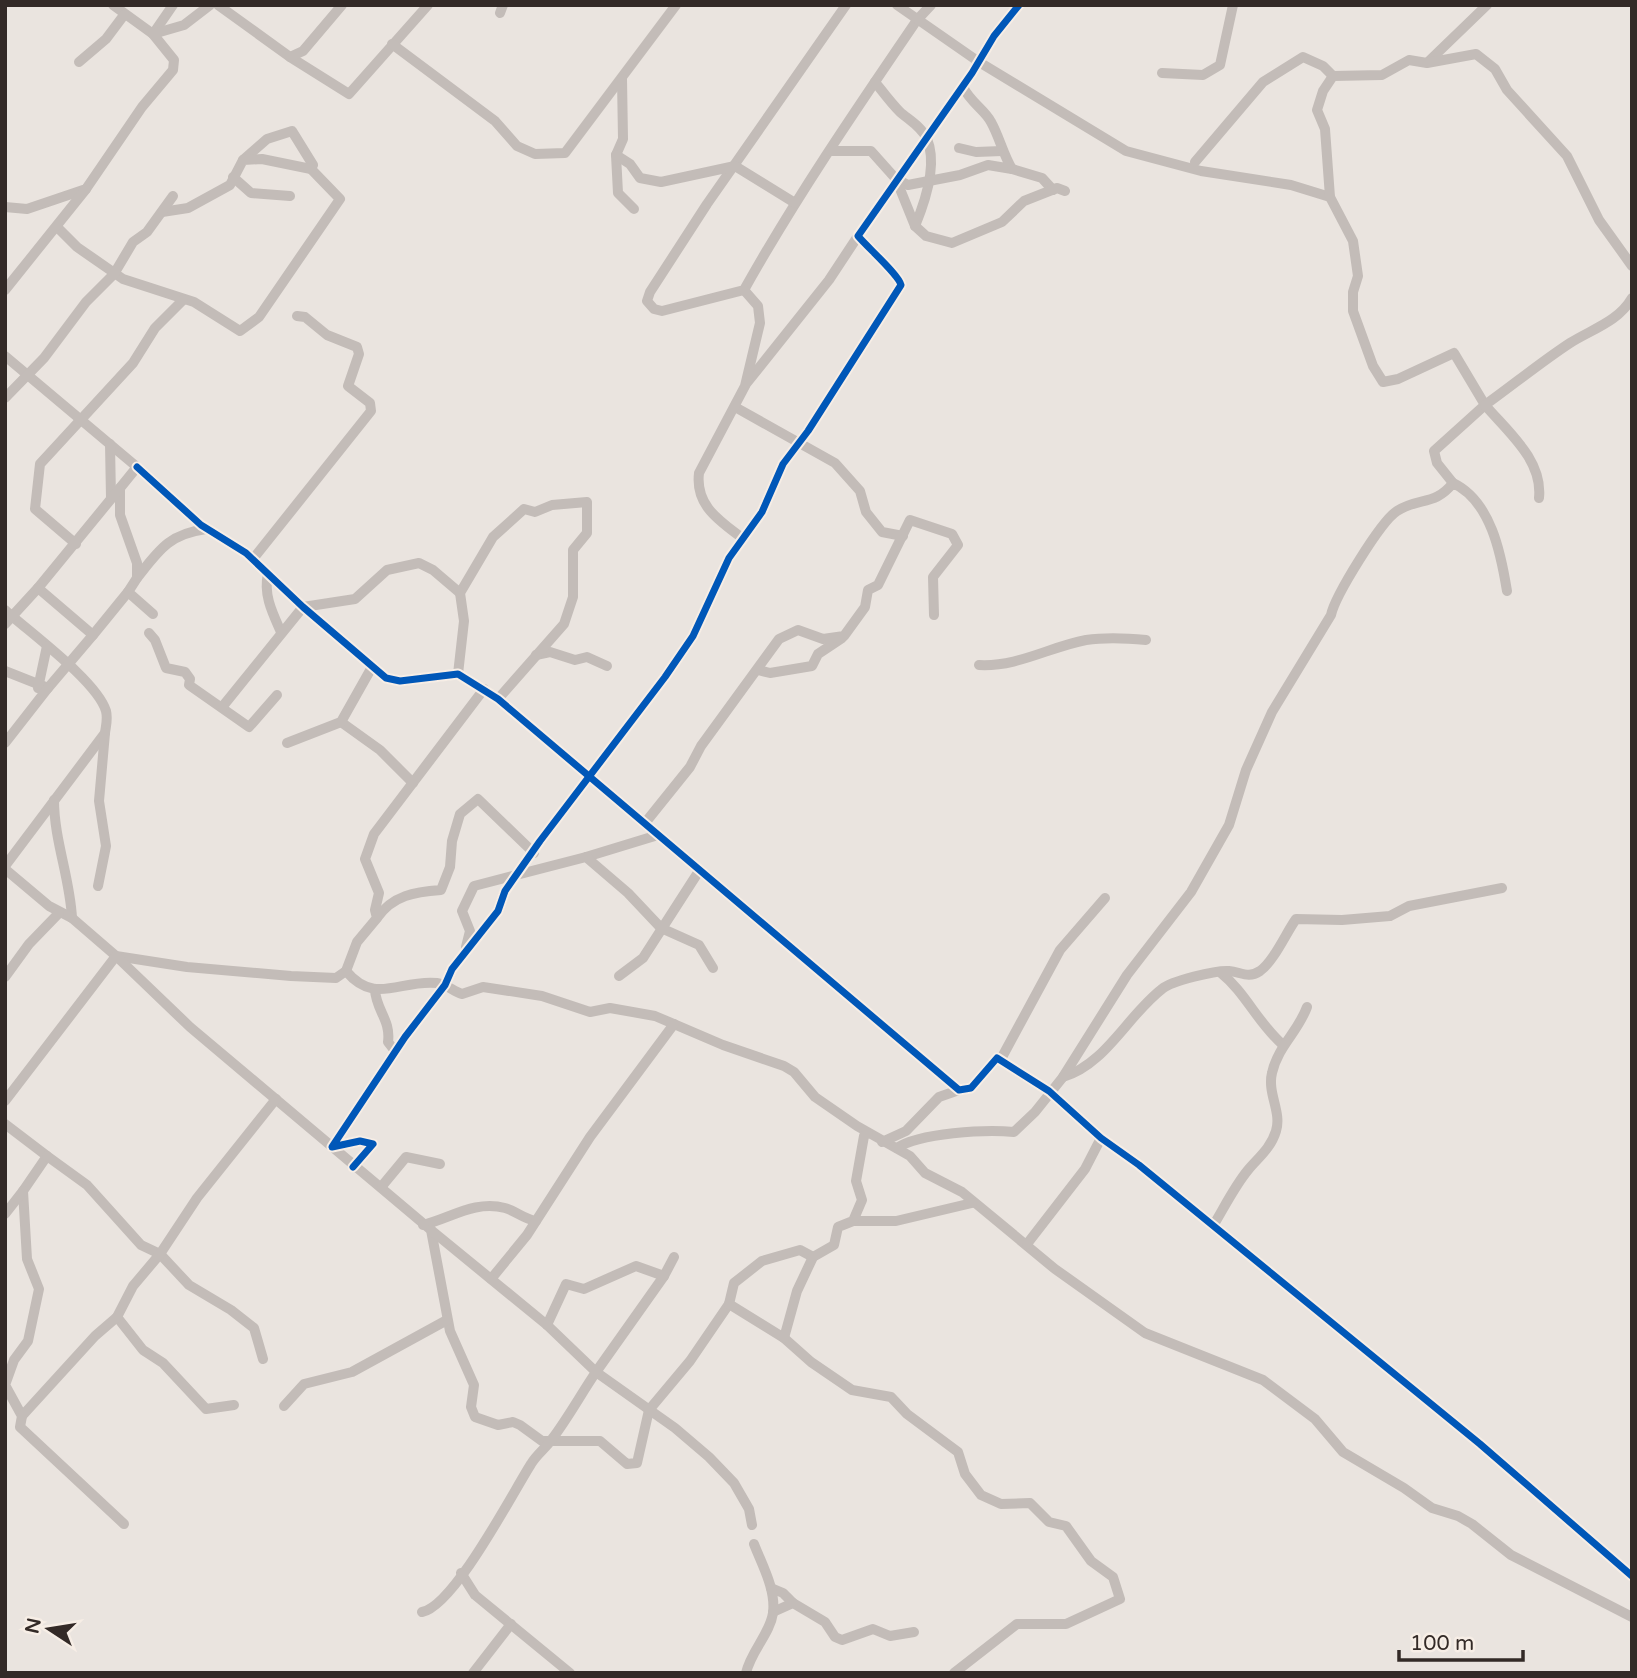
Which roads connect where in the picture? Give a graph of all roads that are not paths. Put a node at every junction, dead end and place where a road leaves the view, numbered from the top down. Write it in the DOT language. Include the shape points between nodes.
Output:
graph roads {
  1 [pos="113,5"];
  2 [pos="173,5"];
  3 [pos="210,5"];
  4 [pos="218,5"];
  5 [pos="242,5"];
  6 [pos="342,5"];
  7 [pos="428,5"];
  8 [pos="676,5"];
  9 [pos="846,5"];
  10 [pos="897,5"];
  11 [pos="931,5"];
  12 [pos="1018,5"];
  13 [pos="1233,5"];
  14 [pos="1488,5"];
  15 [pos="231,12"];
  16 [pos="124,15"];
  17 [pos="918,20"];
  18 [pos="153,34"];
  19 [pos="392,44"];
  20 [pos="290,57"];
  21 [pos="79,62"];
  22 [pos="979,62"];
  23 [pos="1427,63"];
  24 [pos="1162,73"];
  25 [pos="1333,76"];
  26 [pos="622,79"];
  27 [pos="874,82"];
  28 [pos="963,86"];
  29 [pos="927,138"];
  30 [pos="623,139"];
  31 [pos="959,148"];
  32 [pos="830,150"];
  33 [pos="1002,151"];
  34 [pos="616,155"];
  35 [pos="243,160"];
  36 [pos="1195,162"];
  37 [pos="630,164"];
  38 [pos="735,166"];
  39 [pos="311,169"];
  40 [pos="1012,169"];
  41 [pos="233,177"];
  42 [pos="896,179"];
  43 [pos="928,181"];
  44 [pos="86,189"];
  45 [pos="173,196"];
  46 [pos="290,196"];
  47 [pos="1330,197"];
  48 [pos="795,203"];
  49 [pos="5,207"];
  50 [pos="634,209"];
  51 [pos="162,212"];
  52 [pos="915,226"];
  53 [pos="58,227"];
  54 [pos="858,236"];
  55 [pos="1632,266"];
  56 [pos="114,274"];
  57 [pos="5,290"];
  58 [pos="744,290"];
  59 [pos="1632,298"];
  60 [pos="183,300"];
  61 [pos="297,316"];
  62 [pos="5,356"];
  63 [pos="27,375"];
  64 [pos="745,386"];
  65 [pos="5,398"];
  66 [pos="1485,405"];
  67 [pos="735,407"];
  68 [pos="81,420"];
  69 [pos="800,442"];
  70 [pos="110,444"];
  71 [pos="137,467"];
  72 [pos="1453,483"];
  73 [pos="120,488"];
  74 [pos="111,498"];
  75 [pos="1539,498"];
  76 [pos="206,528"];
  77 [pos="902,536"];
  78 [pos="743,538"];
  79 [pos="76,544"];
  80 [pos="253,559"];
  81 [pos="268,574"];
  82 [pos="136,578"];
  83 [pos="38,588"];
  84 [pos="128,592"];
  85 [pos="1507,592"];
  86 [pos="460,593"];
  87 [pos="303,607"];
  88 [pos="153,614"];
  89 [pos="934,615"];
  90 [pos="8,617"];
  91 [pos="281,632"];
  92 [pos="149,634"];
  93 [pos="93,635"];
  94 [pos="844,636"];
  95 [pos="1146,640"];
  96 [pos="47,646"];
  97 [pos="536,655"];
  98 [pos="979,665"];
  99 [pos="67,666"];
  100 [pos="607,666"];
  101 [pos="372,667"];
  102 [pos="758,670"];
  103 [pos="5,671"];
  104 [pos="458,674"];
  105 [pos="43,686"];
  106 [pos="484,689"];
  107 [pos="277,695"];
  108 [pos="498,699"];
  109 [pos="223,706"];
  110 [pos="341,722"];
  111 [pos="104,733"];
  112 [pos="5,743"];
  113 [pos="288,743"];
  114 [pos="589,779"];
  115 [pos="413,783"];
  116 [pos="54,800"];
  117 [pos="645,823"];
  118 [pos="659,835"];
  119 [pos="534,853"];
  120 [pos="586,857"];
  121 [pos="5,867"];
  122 [pos="699,871"];
  123 [pos="519,873"];
  124 [pos="98,886"];
  125 [pos="1502,888"];
  126 [pos="1105,898"];
  127 [pos="59,912"];
  128 [pos="72,918"];
  129 [pos="377,918"];
  130 [pos="661,928"];
  131 [pos="464,953"];
  132 [pos="116,956"];
  133 [pos="713,968"];
  134 [pos="346,971"];
  135 [pos="1220,972"];
  136 [pos="619,976"];
  137 [pos="5,977"];
  138 [pos="444,985"];
  139 [pos="376,990"];
  140 [pos="1307,1007"];
  141 [pos="674,1024"];
  142 [pos="1282,1044"];
  143 [pos="395,1051"];
  144 [pos="1001,1059"];
  145 [pos="1063,1077"];
  146 [pos="959,1090"];
  147 [pos="1049,1091"];
  148 [pos="276,1099"];
  149 [pos="5,1101"];
  150 [pos="5,1124"];
  151 [pos="868,1133"];
  152 [pos="1101,1138"];
  153 [pos="882,1142"];
  154 [pos="332,1147"];
  155 [pos="897,1148"];
  156 [pos="47,1156"];
  157 [pos="440,1164"];
  158 [pos="353,1167"];
  159 [pos="382,1186"];
  160 [pos="23,1191"];
  161 [pos="972,1203"];
  162 [pos="5,1214"];
  163 [pos="536,1221"];
  164 [pos="853,1221"];
  165 [pos="1213,1226"];
  166 [pos="427,1228"];
  167 [pos="1027,1244"];
  168 [pos="160,1254"];
  169 [pos="674,1257"];
  170 [pos="813,1257"];
  171 [pos="664,1276"];
  172 [pos="491,1279"];
  173 [pos="729,1304"];
  174 [pos="117,1317"];
  175 [pos="447,1321"];
  176 [pos="547,1325"];
  177 [pos="784,1338"];
  178 [pos="263,1359"];
  179 [pos="596,1371"];
  180 [pos="5,1385"];
  181 [pos="234,1405"];
  182 [pos="284,1406"];
  183 [pos="649,1410"];
  184 [pos="22,1416"];
  185 [pos="550,1442"];
  186 [pos="124,1524"];
  187 [pos="752,1525"];
  188 [pos="754,1544"];
  189 [pos="461,1573"];
  190 [pos="1632,1576"];
  191 [pos="771,1588"];
  192 [pos="793,1603"];
  193 [pos="422,1612"];
  194 [pos="773,1612"];
  195 [pos="1632,1617"];
  196 [pos="510,1624"];
  197 [pos="914,1632"];
  198 [pos="473,1673"];
  199 [pos="570,1673"];
  200 [pos="746,1673"];
  201 [pos="954,1673"];
  1 -- 16 [label="street"];
  2 -- 18 [label="street"];
  3 -- 18 [label="street" via="184,25"];
  4 -- 15 [label="street"];
  5 -- 15 [label="street"];
  6 -- 20 [label="street" via="303,51"];
  7 -- 19 [label="street"];
  8 -- 26 [label="street"];
  9 -- 38 [label="street"];
  10 -- 17 [label="street"];
  11 -- 17 [label="street"];
  12 -- 22 [label="street"];
  13 -- 24 [label="street" via="1220,65 1203,75"];
  14 -- 23 [label="street"];
  15 -- 20 [label="street"];
  16 -- 18 [label="street"];
  16 -- 21 [label="street" via="106,39"];
  17 -- 22 [label="street"];
  17 -- 27 [label="street"];
  18 -- 44 [label="street" via="174,60 173,70"];
  19 -- 20 [label="street" via="349,94"];
  19 -- 26 [label="street" via="495,121 517,146 535,154 572,149"];
  22 -- 28 [label="street"];
  22 -- 47 [label="street" via="1126,151"];
  23 -- 25 [label="street" via="1409,60 1382,75"];
  23 -- 55 [label="street" via="1476,54 1495,69 1507,90 1566,156 1599,220"];
  25 -- 36 [label="street" via="1303,57 1263,82"];
  25 -- 47 [label="street" via="1322,91 1317,110 1325,129"];
  26 -- 30 [label="street"];
  27 -- 29 [label="street"];
  27 -- 32 [label="street"];
  28 -- 29 [label="street"];
  28 -- 33 [label="street" via="971,103 991,121"];
  29 -- 42 [label="street"];
  29 -- 43 [label="street" via="931,158"];
  30 -- 34 [label="street"];
  30 -- 37 [label="street"];
  31 -- 33 [label="street"];
  32 -- 42 [label="street" via="871,151"];
  32 -- 48 [label="street"];
  33 -- 40 [label="street"];
  34 -- 37 [label="street"];
  34 -- 50 [label="street" via="618,193"];
  35 -- 39 [label="street"];
  35 -- 39 [label="street" via="267,139 292,131 313,165"];
  35 -- 41 [label="street"];
  37 -- 38 [label="street" via="640,178 661,182"];
  38 -- 48 [label="street"];
  38 -- 58 [label="street" via="647,300 662,311"];
  39 -- 60 [label="street" via="341,199 259,317 240,331"];
  40 -- 43 [label="street" via="988,165"];
  40 -- 52 [label="street" via="1042,178 1059,191 1024,201 1002,222 952,243 926,236"];
  41 -- 46 [label="street" via="251,193"];
  41 -- 51 [label="street" via="230,185 188,208"];
  42 -- 43 [label="street" via="908,185"];
  42 -- 52 [label="street"];
  42 -- 54 [label="street"];
  43 -- 52 [label="street"];
  44 -- 49 [label="street" via="27,209"];
  44 -- 53 [label="street"];
  45 -- 51 [label="street"];
  47 -- 66 [label="street" via="1353,241 1358,276 1353,311 1383,382 1454,353"];
  48 -- 58 [label="street"];
  51 -- 56 [label="street" via="133,243"];
  53 -- 56 [label="street"];
  53 -- 57 [label="street"];
  54 -- 64 [label="street" via="830,280"];
  54 -- 69 [label="street" via="901,285"];
  56 -- 60 [label="street"];
  56 -- 63 [label="street"];
  58 -- 64 [label="street" via="758,306 760,323"];
  59 -- 66 [label="street" via="1600,328 1572,342"];
  60 -- 68 [label="street"];
  61 -- 80 [label="street" via="357,347 359,354 348,386 370,403 371,411"];
  62 -- 63 [label="street"];
  63 -- 65 [label="street"];
  63 -- 68 [label="street"];
  64 -- 67 [label="street"];
  66 -- 72 [label="street" via="1434,452"];
  66 -- 75 [label="street" via="1530,459 1541,483"];
  67 -- 69 [label="street"];
  67 -- 78 [label="street" via="698,483 704,505"];
  68 -- 70 [label="street"];
  68 -- 79 [label="street" via="40,464 36,505 37,512"];
  69 -- 77 [label="street" via="835,463 860,491 866,512 882,532"];
  69 -- 78 [label="street"];
  70 -- 71 [label="street"];
  70 -- 74 [label="street"];
  71 -- 73 [label="street"];
  71 -- 76 [label="street"];
  72 -- 85 [label="street" via="1488,518"];
  72 -- 145 [label="street" via="1443,496 1397,511 1381,524 1272,712 1245,771 1228,825 1191,892 1127,975"];
  73 -- 74 [label="street"];
  73 -- 82 [label="street" via="120,515 136,563"];
  74 -- 79 [label="street"];
  76 -- 80 [label="street"];
  76 -- 82 [label="street" via="171,539"];
  77 -- 89 [label="street" via="910,520 952,534 958,545 933,577"];
  77 -- 94 [label="street" via="878,585 869,590 865,607"];
  78 -- 114 [label="street" via="693,636"];
  79 -- 83 [label="street"];
  80 -- 81 [label="street"];
  81 -- 87 [label="street"];
  81 -- 91 [label="street" via="270,606"];
  82 -- 84 [label="street"];
  83 -- 90 [label="street"];
  83 -- 93 [label="street"];
  84 -- 88 [label="street"];
  84 -- 93 [label="street"];
  86 -- 87 [label="street" via="419,563 387,570 355,599"];
  86 -- 97 [label="street" via="493,537 524,509 535,512 552,505 587,502 587,533 573,550 573,597 564,624"];
  86 -- 104 [label="street" via="464,621"];
  87 -- 91 [label="street"];
  87 -- 101 [label="street"];
  90 -- 96 [label="street"];
  91 -- 109 [label="street"];
  92 -- 109 [label="street" via="166,668 184,672 189,685 211,703"];
  93 -- 99 [label="street"];
  94 -- 102 [label="street" via="818,654 813,666 770,673"];
  94 -- 102 [label="street" via="823,639 791,631 773,645"];
  95 -- 98 [label="street" via="1084,641 998,666"];
  96 -- 99 [label="street"];
  96 -- 105 [label="street"];
  97 -- 100 [label="street" via="550,652 575,660 587,657"];
  97 -- 108 [label="street"];
  99 -- 105 [label="street"];
  99 -- 111 [label="street" via="103,704"];
  101 -- 104 [label="street" via="386,678 400,681"];
  101 -- 110 [label="street"];
  102 -- 117 [label="street"];
  103 -- 105 [label="street"];
  104 -- 106 [label="street"];
  105 -- 112 [label="street"];
  106 -- 108 [label="street"];
  106 -- 115 [label="street"];
  107 -- 109 [label="street" via="250,727 231,717"];
  108 -- 114 [label="street"];
  110 -- 113 [label="street"];
  110 -- 115 [label="street" via="380,750"];
  111 -- 116 [label="street"];
  111 -- 124 [label="street" via="99,800 106,845"];
  114 -- 117 [label="street"];
  114 -- 119 [label="street"];
  115 -- 129 [label="street" via="374,834 365,859 379,893"];
  116 -- 121 [label="street"];
  116 -- 128 [label="street"];
  117 -- 118 [label="street"];
  118 -- 120 [label="street"];
  118 -- 122 [label="street"];
  119 -- 123 [label="street"];
  119 -- 129 [label="street" via="478,799 460,814 441,890 409,892"];
  120 -- 123 [label="street"];
  120 -- 130 [label="street"];
  121 -- 127 [label="street"];
  122 -- 130 [label="street"];
  122 -- 146 [label="street"];
  123 -- 131 [label="street" via="505,891 498,911"];
  123 -- 131 [label="street" via="474,886 462,911 470,931"];
  125 -- 135 [label="street" via="1409,906 1390,916 1296,919 1282,946 1262,969 1248,976"];
  126 -- 144 [label="street" via="1060,950"];
  127 -- 128 [label="street"];
  127 -- 137 [label="street"];
  128 -- 132 [label="street"];
  129 -- 134 [label="street" via="357,942"];
  130 -- 133 [label="street" via="699,945"];
  130 -- 136 [label="street" via="643,958"];
  131 -- 138 [label="street"];
  132 -- 134 [label="street" via="290,976 336,978"];
  132 -- 148 [label="street" via="190,1027"];
  132 -- 149 [label="street"];
  134 -- 139 [label="street" via="357,985"];
  135 -- 142 [label="street"];
  135 -- 145 [label="street" via="1163,988 1084,1069"];
  138 -- 139 [label="street"];
  138 -- 141 [label="street" via="462,994 483,987 520,991 590,1012 610,1008"];
  138 -- 143 [label="street"];
  139 -- 143 [label="street" via="376,1004 387,1019 388,1042"];
  140 -- 142 [label="street" via="1302,1021"];
  141 -- 151 [label="street" via="784,1066 815,1097"];
  141 -- 163 [label="street" via="590,1137"];
  142 -- 165 [label="street" via="1270,1086 1277,1129"];
  143 -- 154 [label="street"];
  144 -- 146 [label="street" via="993,1059 968,1091"];
  144 -- 147 [label="street"];
  145 -- 147 [label="street"];
  146 -- 153 [label="street" via="939,1097 906,1131"];
  147 -- 152 [label="street"];
  147 -- 155 [label="street" via="1014,1132 920,1136"];
  148 -- 154 [label="street"];
  148 -- 168 [label="street" via="197,1198"];
  150 -- 156 [label="street"];
  151 -- 153 [label="street"];
  151 -- 164 [label="street" via="856,1181 862,1200"];
  152 -- 165 [label="street"];
  152 -- 167 [label="street" via="1085,1169"];
  153 -- 155 [label="street"];
  154 -- 158 [label="street"];
  154 -- 158 [label="street" via="373,1143"];
  155 -- 161 [label="street" via="925,1173 962,1192"];
  156 -- 160 [label="street"];
  156 -- 168 [label="street" via="86,1185 142,1245"];
  157 -- 159 [label="street" via="406,1157"];
  158 -- 159 [label="street"];
  159 -- 166 [label="street"];
  160 -- 162 [label="street"];
  160 -- 180 [label="street" via="27,1259 39,1289 28,1340"];
  161 -- 164 [label="street" via="896,1221"];
  161 -- 167 [label="street"];
  163 -- 166 [label="street" via="488,1205 462,1210"];
  163 -- 172 [label="street"];
  164 -- 170 [label="street" via="838,1227 834,1245"];
  165 -- 190 [label="street" via="1480,1444"];
  166 -- 172 [label="street"];
  166 -- 175 [label="street"];
  167 -- 195 [label="street" via="1145,1333 1263,1380 1315,1419 1343,1452 1432,1508 1472,1524 1511,1555"];
  168 -- 174 [label="street" via="133,1286"];
  168 -- 178 [label="street" via="188,1285 254,1328"];
  169 -- 171 [label="street"];
  170 -- 173 [label="street" via="800,1250 762,1261 734,1283"];
  170 -- 177 [label="street" via="797,1291"];
  171 -- 176 [label="street" via="636,1266 584,1289 566,1284"];
  171 -- 179 [label="street"];
  172 -- 176 [label="street"];
  173 -- 177 [label="street"];
  173 -- 183 [label="street"];
  174 -- 181 [label="street" via="143,1350 163,1363 206,1409"];
  174 -- 184 [label="street"];
  175 -- 182 [label="street" via="352,1373 304,1384"];
  175 -- 185 [label="street" via="474,1385 471,1408 475,1417 498,1425 520,1424"];
  176 -- 179 [label="street"];
  177 -- 201 [label="street" via="852,1390 891,1397 958,1452 965,1474 981,1494 1001,1504 1030,1503 1049,1522 1066,1526 1091,1561 1114,1577 1120,1599 1066,1624 1017,1624"];
  179 -- 183 [label="street"];
  179 -- 185 [label="street"];
  180 -- 184 [label="street"];
  183 -- 185 [label="street" via="637,1463 626,1464 600,1441"];
  183 -- 187 [label="street" via="734,1483 749,1508"];
  184 -- 186 [label="street" via="20,1427"];
  185 -- 189 [label="street"];
  188 -- 191 [label="street"];
  189 -- 193 [label="street" via="448,1595 430,1611"];
  189 -- 196 [label="street" via="475,1595"];
  191 -- 192 [label="street"];
  191 -- 194 [label="street"];
  192 -- 194 [label="street"];
  192 -- 197 [label="street" via="825,1622 842,1640 873,1629 890,1636"];
  194 -- 200 [label="street"];
  196 -- 198 [label="street"];
  196 -- 199 [label="street"];
}
